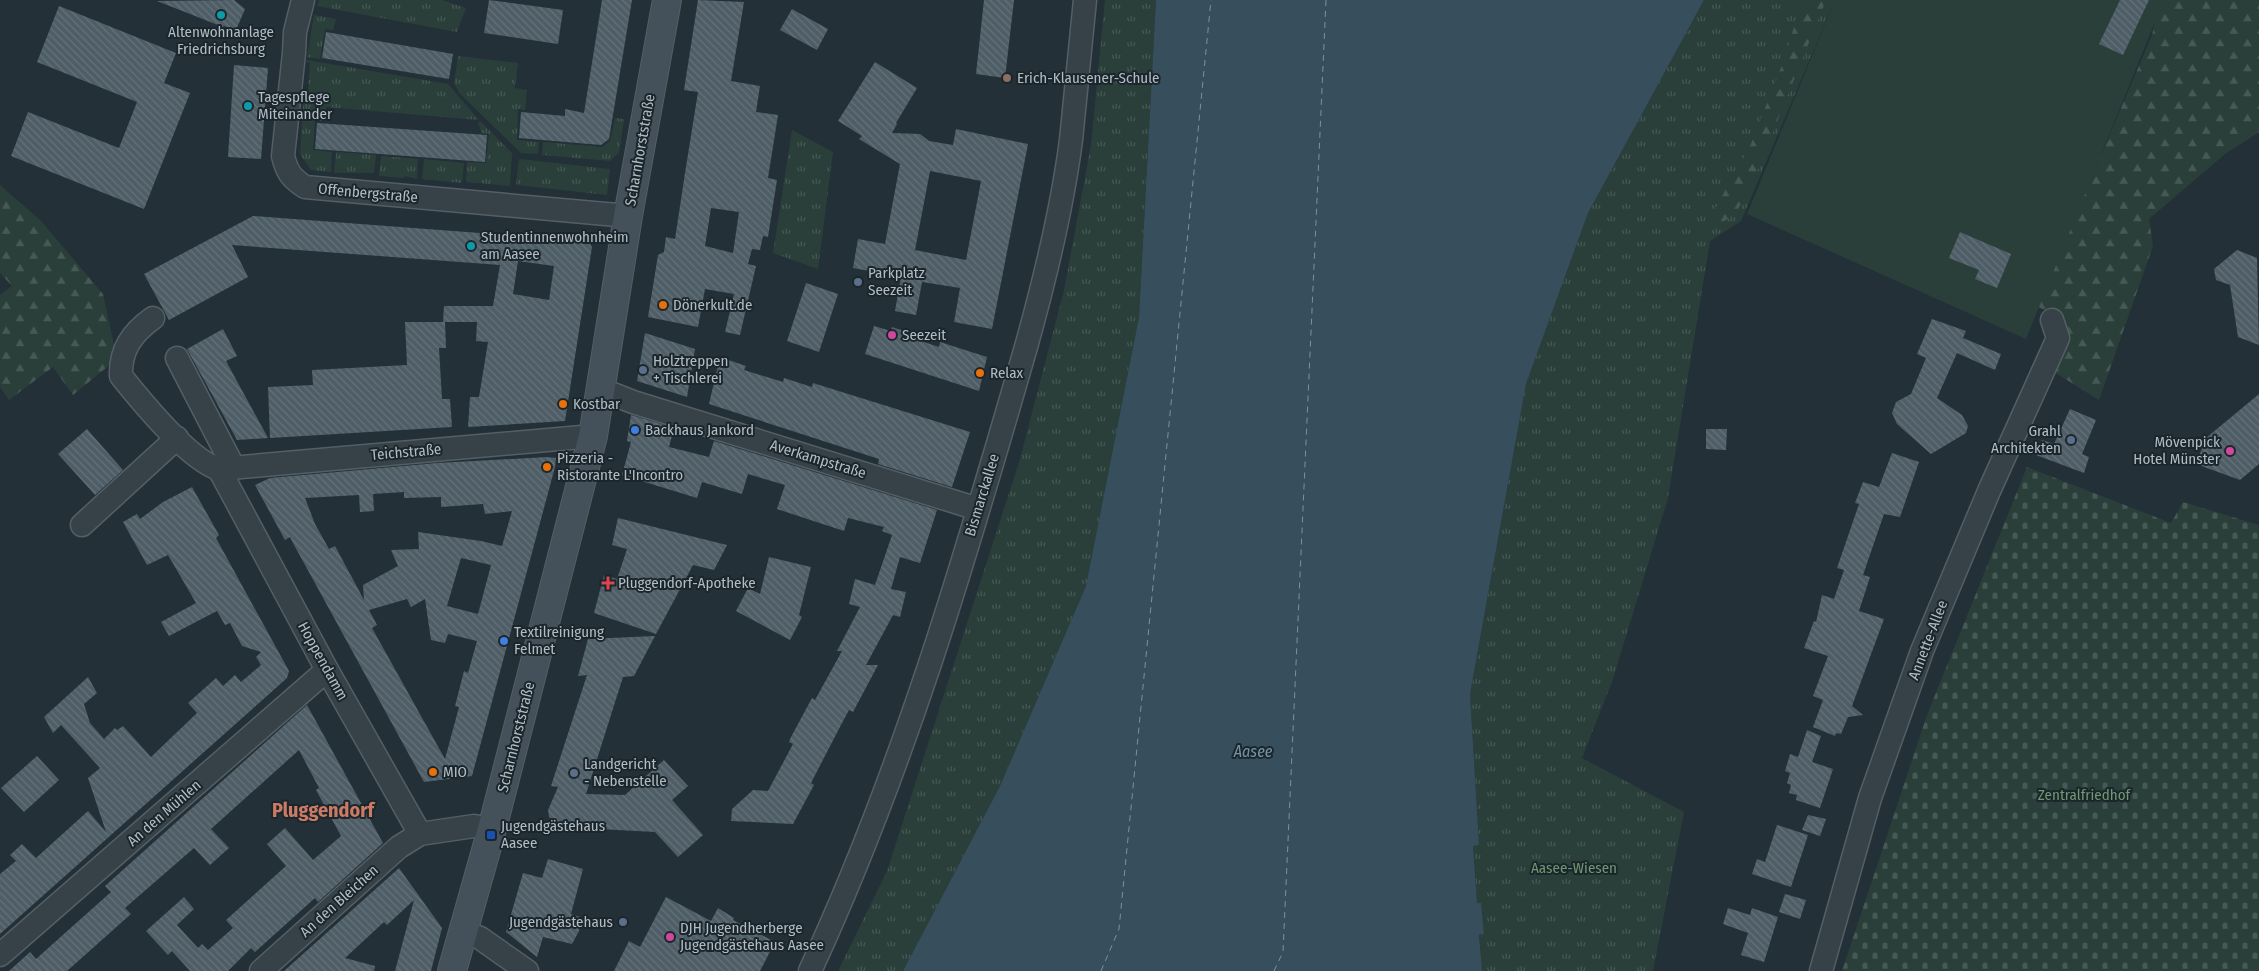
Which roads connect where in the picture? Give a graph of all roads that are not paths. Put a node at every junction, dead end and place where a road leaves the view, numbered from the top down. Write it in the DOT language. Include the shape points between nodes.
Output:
graph roads {
  1 [pos="302,0"];
  2 [pos="667,0"];
  3 [pos="1085,0"];
  4 [pos="628,216"];
  5 [pos="153,318"];
  6 [pos="2052,320"];
  7 [pos="177,358"];
  8 [pos="600,389"];
  9 [pos="593,436"];
  10 [pos="177,438"];
  11 [pos="227,468"];
  12 [pos="978,509"];
  13 [pos="82,525"];
  14 [pos="327,670"];
  15 [pos="492,829"];
  16 [pos="420,834"];
  17 [pos="464,931"];
  18 [pos="0,955"];
  19 [pos="261,971"];
  20 [pos="452,971"];
  21 [pos="527,971"];
  22 [pos="810,971"];
  23 [pos="1820,971"];
  1 -- 4 [label="street, Offenbergstraße" via="294,32 283,156 287,171 296,182 305,187"];
  2 -- 4 [label="street, Scharnhorststraße"];
  3 -- 12 [label="street, Bismarckallee" via="1071,139 1060,207 1040,295"];
  4 -- 8 [label="street, Scharnhorststraße"];
  5 -- 10 [label="street" via="139,328 124,350 120,376"];
  6 -- 23 [label="street, Annette-Allee" via="2058,338 1922,651 1870,798"];
  7 -- 11 [label="street, Hoppendamm"];
  8 -- 9 [label="street, Scharnhorststraße"];
  8 -- 12 [label="street, Averkampstraße"];
  9 -- 11 [label="street, Teichstraße"];
  9 -- 15 [label="street, Scharnhorststraße"];
  10 -- 11 [label="street" via="207,466"];
  10 -- 13 [label="street"];
  11 -- 14 [label="street, Hoppendamm"];
  12 -- 22 [label="street, Bismarckallee" via="930,666 876,816"];
  14 -- 16 [label="street, Hoppendamm"];
  14 -- 18 [label="street, An den Mühlen"];
  15 -- 16 [label="street" via="474,826"];
  15 -- 17 [label="street, Scharnhorststraße"];
  16 -- 19 [label="street, An den Bleichen" via="399,848"];
  17 -- 20 [label="street, Scharnhorststraße"];
  17 -- 21 [label="street" via="480,938"];
}
